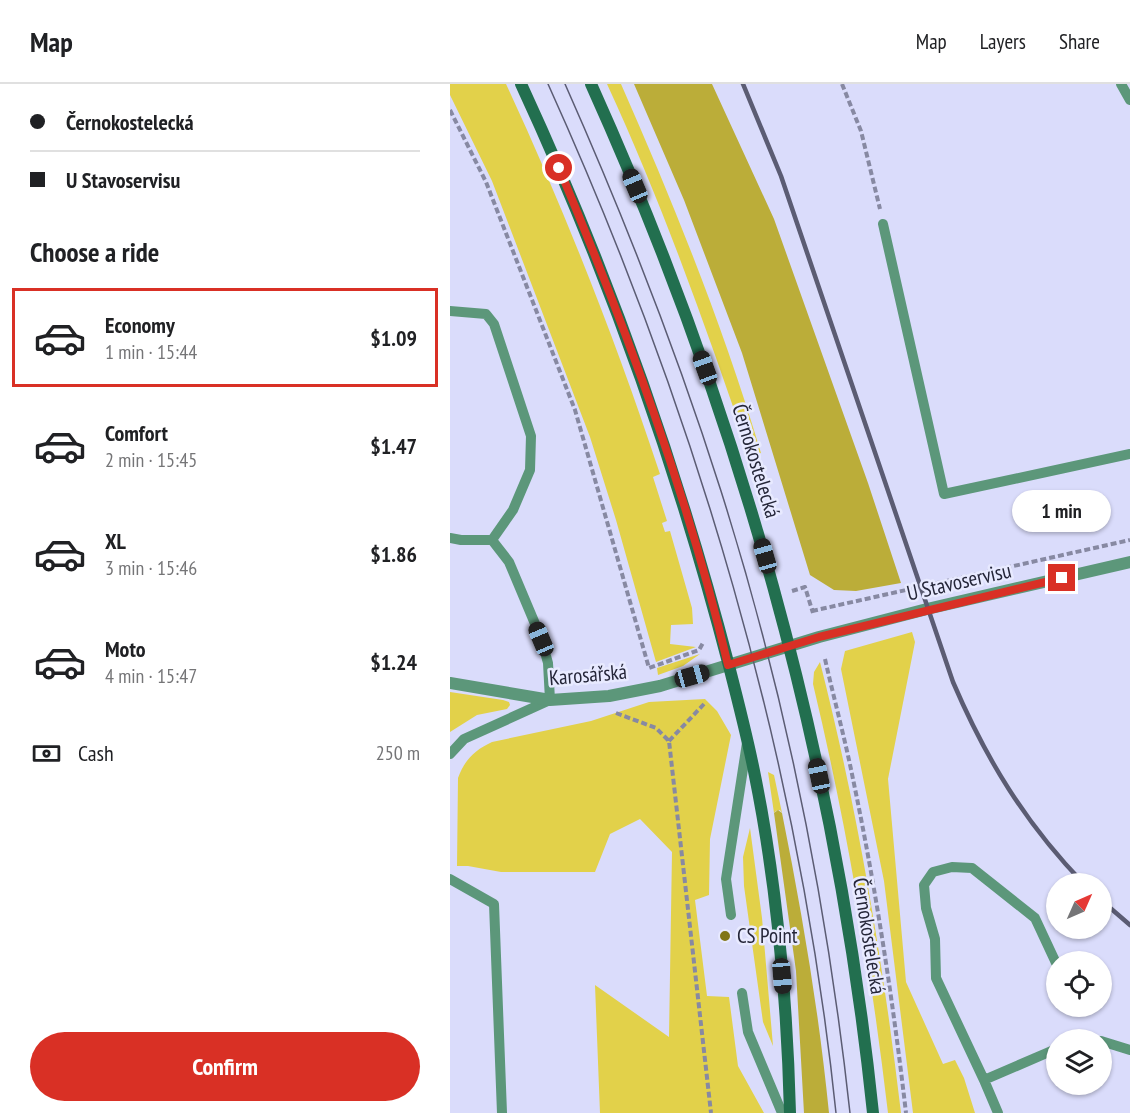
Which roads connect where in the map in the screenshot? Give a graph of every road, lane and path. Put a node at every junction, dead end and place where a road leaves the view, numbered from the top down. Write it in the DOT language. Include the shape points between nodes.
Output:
graph roads {
  1 [pos="521,84"];
  2 [pos="591,84"];
  3 [pos="842,84"];
  4 [pos="1121,84"];
  5 [pos="1130,100"];
  6 [pos="450,110"];
  7 [pos="883,224"];
  8 [pos="450,310"];
  9 [pos="1130,454"];
  10 [pos="450,538"];
  11 [pos="492,540"];
  12 [pos="1130,540"];
  13 [pos="1130,562"];
  14 [pos="793,582"];
  15 [pos="795,590"];
  16 [pos="789,591"];
  17 [pos="703,636"];
  18 [pos="789,646"];
  19 [pos="825,659"];
  20 [pos="728,665"];
  21 [pos="450,682"];
  22 [pos="550,700"];
  23 [pos="704,704"];
  24 [pos="612,712"];
  25 [pos="747,740"];
  26 [pos="669,741"];
  27 [pos="450,754"];
  28 [pos="450,879"];
  29 [pos="731,915"];
  30 [pos="1050,951"];
  31 [pos="742,993"];
  32 [pos="1112,1044"];
  33 [pos="1130,1050"];
  34 [pos="1046,1053"];
  35 [pos="984,1080"];
  36 [pos="502,1113"];
  37 [pos="711,1113"];
  38 [pos="782,1113"];
  39 [pos="790,1113"];
  40 [pos="873,1113"];
  41 [pos="906,1113"];
  42 [pos="998,1113"];
  1 -- 20 [label="main road" via="591,244 640,372 694,537"];
  2 -- 18 [label="main road, Černokostelecká" via="702,357"];
  3 -- 7 [label="path" via="861,130"];
  4 -- 5 [label="lane"];
  6 -- 17 [label="path" via="486,182 575,410 649,668 699,650"];
  7 -- 9 [label="lane" via="944,494"];
  8 -- 11 [label="lane" via="486,314 494,324 531,436 530,470 513,510"];
  10 -- 11 [label="lane"];
  11 -- 22 [label="lane" via="509,562 541,639 548,663"];
  12 -- 15 [label="path" via="813,612 806,587"];
  13 -- 18 [label="street, U Stavoservisu"];
  14 -- 15 [label="path"];
  15 -- 16 [label="path"];
  18 -- 20 [label="street, U Stavoservisu"];
  18 -- 40 [label="main road, Černokostelecká" via="841,884"];
  19 -- 41 [label="path" via="879,916"];
  20 -- 22 [label="street, Karosářská" via="660,686 609,696"];
  20 -- 25 [label="main road"];
  21 -- 22 [label="street, Karosářská"];
  22 -- 27 [label="lane" via="464,739"];
  23 -- 26 [label="path"];
  24 -- 26 [label="path" via="656,728"];
  25 -- 29 [label="lane" via="726,879"];
  25 -- 39 [label="main road" via="776,910"];
  26 -- 37 [label="path"];
  28 -- 36 [label="lane" via="494,904"];
  30 -- 35 [label="lane" via="1035,918 972,868 952,867 933,872 924,885 935,939 936,978"];
  31 -- 38 [label="lane" via="748,1032"];
  32 -- 33 [label="lane"];
  34 -- 35 [label="lane"];
  35 -- 42 [label="lane"];
}
